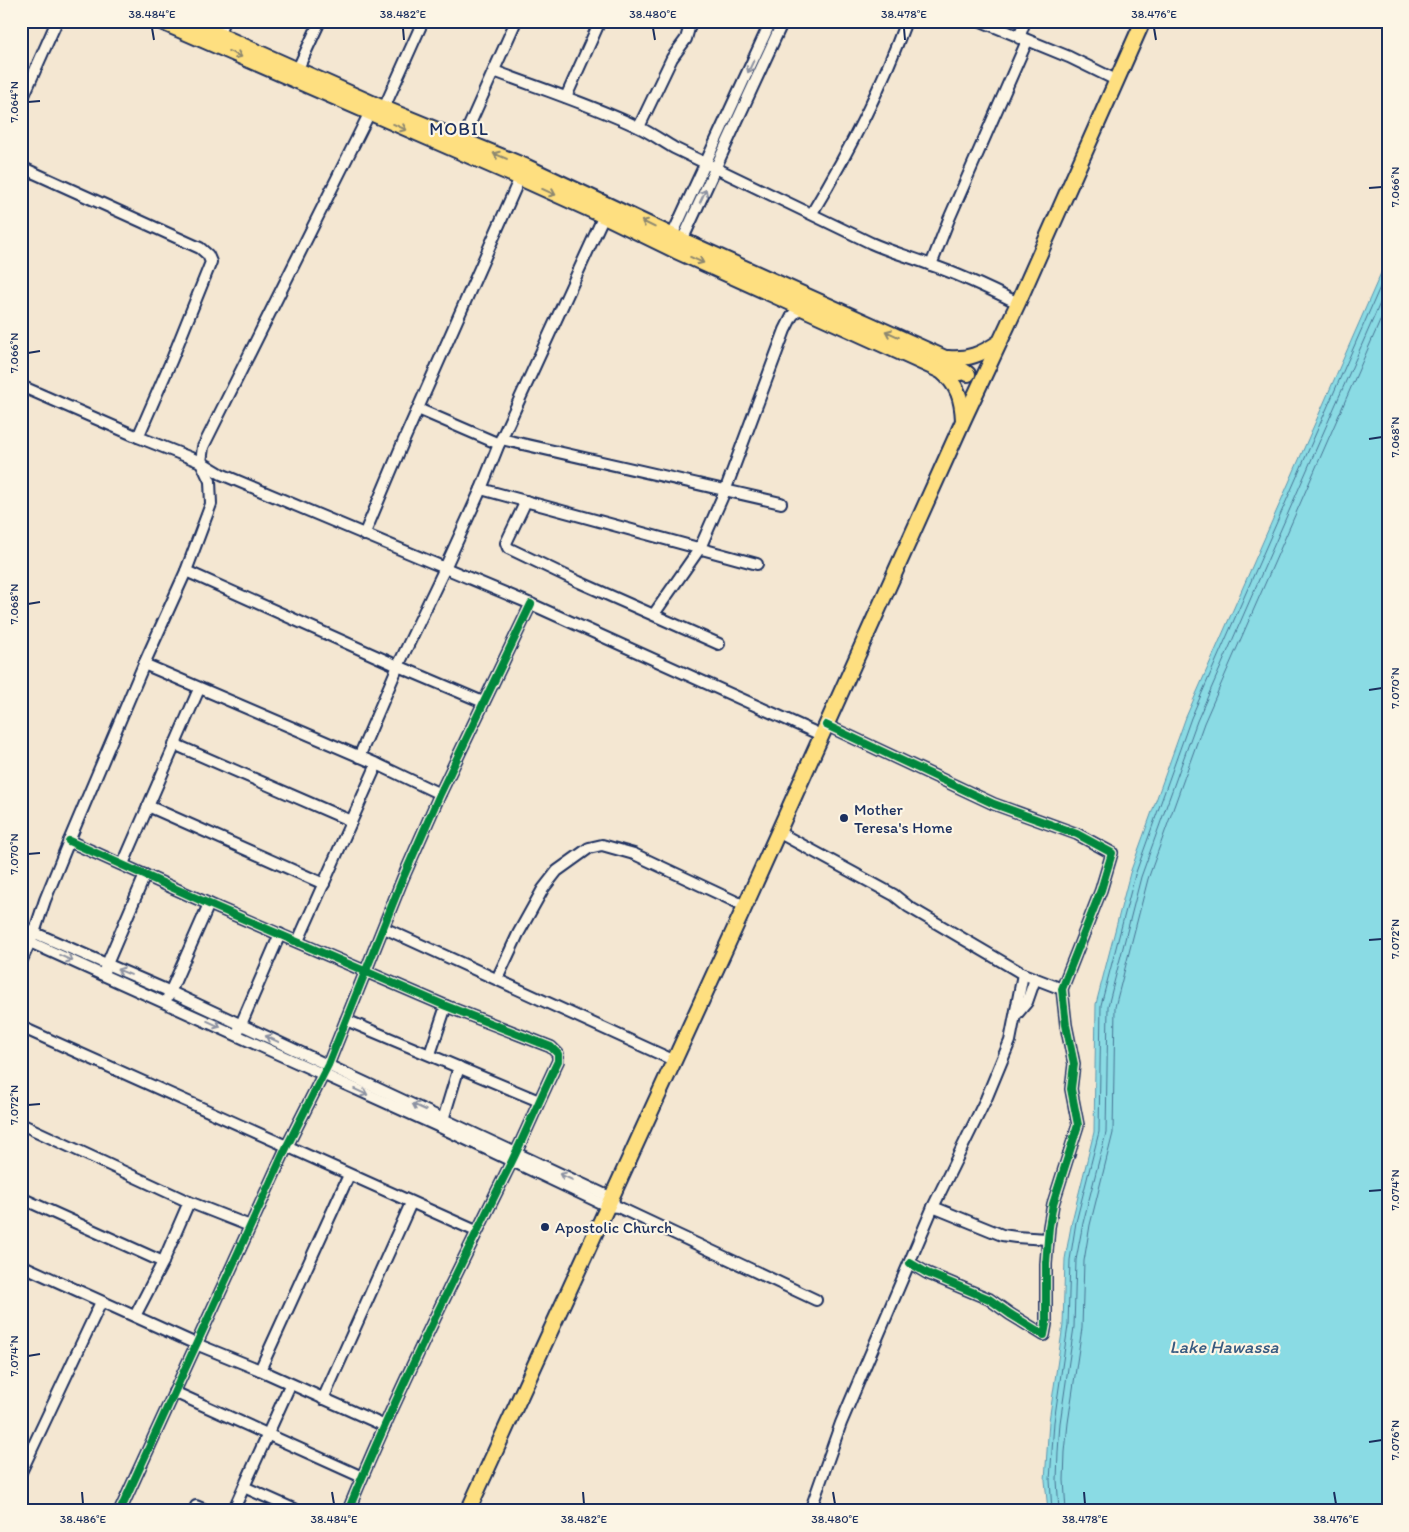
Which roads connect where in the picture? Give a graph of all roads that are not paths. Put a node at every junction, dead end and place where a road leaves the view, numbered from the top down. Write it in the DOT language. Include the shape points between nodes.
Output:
graph roads {
  1 [pos="57,21"];
  2 [pos="188,21"];
  3 [pos="320,21"];
  4 [pos="423,21"];
  5 [pos="516,21"];
  6 [pos="600,21"];
  7 [pos="692,21"];
  8 [pos="771,21"];
  9 [pos="783,21"];
  10 [pos="906,21"];
  11 [pos="980,21"];
  12 [pos="1026,21"];
  13 [pos="1143,21"];
  14 [pos="168,23"];
  15 [pos="218,33"];
  16 [pos="1023,39"];
  17 [pos="494,71"];
  18 [pos="295,75"];
  19 [pos="1116,80"];
  20 [pos="566,97"];
  21 [pos="21,102"];
  22 [pos="376,108"];
  23 [pos="639,127"];
  24 [pos="460,146"];
  25 [pos="711,166"];
  26 [pos="21,167"];
  27 [pos="522,172"];
  28 [pos="606,210"];
  29 [pos="812,213"];
  30 [pos="674,243"];
  31 [pos="931,264"];
  32 [pos="805,302"];
  33 [pos="1018,303"];
  34 [pos="998,343"];
  35 [pos="943,364"];
  36 [pos="982,380"];
  37 [pos="21,386"];
  38 [pos="418,409"];
  39 [pos="963,421"];
  40 [pos="138,437"];
  41 [pos="500,442"];
  42 [pos="201,462"];
  43 [pos="481,490"];
  44 [pos="725,491"];
  45 [pos="526,502"];
  46 [pos="781,503"];
  47 [pos="364,534"];
  48 [pos="700,548"];
  49 [pos="757,564"];
  50 [pos="445,568"];
  51 [pos="186,570"];
  52 [pos="531,604"];
  53 [pos="654,614"];
  54 [pos="719,644"];
  55 [pos="144,664"];
  56 [pos="398,666"];
  57 [pos="198,689"];
  58 [pos="483,702"];
  59 [pos="824,730"];
  60 [pos="174,744"];
  61 [pos="359,757"];
  62 [pos="376,764"];
  63 [pos="440,794"];
  64 [pos="148,806"];
  65 [pos="351,821"];
  66 [pos="778,832"];
  67 [pos="69,841"];
  68 [pos="122,864"];
  69 [pos="145,875"];
  70 [pos="324,884"];
  71 [pos="209,904"];
  72 [pos="744,906"];
  73 [pos="21,927"];
  74 [pos="384,928"];
  75 [pos="280,934"];
  76 [pos="29,937"];
  77 [pos="298,941"];
  78 [pos="21,962"];
  79 [pos="105,970"];
  80 [pos="366,971"];
  81 [pos="1024,974"];
  82 [pos="497,979"];
  83 [pos="1035,979"];
  84 [pos="1062,989"];
  85 [pos="171,992"];
  86 [pos="166,1002"];
  87 [pos="446,1006"];
  88 [pos="1017,1014"];
  89 [pos="346,1020"];
  90 [pos="21,1027"];
  91 [pos="239,1030"];
  92 [pos="430,1054"];
  93 [pos="673,1060"];
  94 [pos="328,1065"];
  95 [pos="459,1067"];
  96 [pos="323,1075"];
  97 [pos="539,1101"];
  98 [pos="442,1123"];
  99 [pos="21,1124"];
  100 [pos="287,1146"];
  101 [pos="513,1157"];
  102 [pos="349,1175"];
  103 [pos="21,1198"];
  104 [pos="189,1202"];
  105 [pos="411,1202"];
  106 [pos="612,1204"];
  107 [pos="933,1208"];
  108 [pos="250,1226"];
  109 [pos="476,1231"];
  110 [pos="1047,1239"];
  111 [pos="163,1262"];
  112 [pos="910,1263"];
  113 [pos="21,1265"];
  114 [pos="816,1300"];
  115 [pos="101,1302"];
  116 [pos="136,1316"];
  117 [pos="196,1344"];
  118 [pos="260,1370"];
  119 [pos="290,1385"];
  120 [pos="174,1392"];
  121 [pos="323,1399"];
  122 [pos="385,1426"];
  123 [pos="269,1435"];
  124 [pos="21,1472"];
  125 [pos="362,1476"];
  126 [pos="244,1487"];
  127 [pos="196,1506"];
  128 [pos="120,1511"];
  129 [pos="208,1511"];
  130 [pos="233,1511"];
  131 [pos="298,1511"];
  132 [pos="348,1511"];
  133 [pos="468,1511"];
  134 [pos="810,1511"];
  1 -- 21 [label="street"];
  2 -- 15 [label="main road"];
  3 -- 18 [label="street"];
  4 -- 22 [label="street"];
  5 -- 17 [label="street"];
  6 -- 20 [label="street"];
  7 -- 23 [label="street" via="686,39 672,58"];
  8 -- 25 [label="street, one-way"];
  9 -- 25 [label="street"];
  10 -- 29 [label="street" via="884,78"];
  11 -- 16 [label="street"];
  12 -- 16 [label="street"];
  13 -- 19 [label="main road"];
  14 -- 15 [label="main road"];
  15 -- 18 [label="main road"];
  16 -- 19 [label="street"];
  16 -- 31 [label="street"];
  17 -- 20 [label="street"];
  17 -- 24 [label="street"];
  18 -- 22 [label="main road"];
  19 -- 33 [label="main road"];
  20 -- 23 [label="street"];
  22 -- 24 [label="main road"];
  22 -- 42 [label="street" via="203,446"];
  23 -- 25 [label="street"];
  24 -- 27 [label="main road"];
  25 -- 29 [label="street"];
  25 -- 30 [label="street"];
  26 -- 40 [label="street" via="200,248 208,255 210,262"];
  27 -- 28 [label="main road"];
  27 -- 38 [label="street"];
  28 -- 30 [label="main road"];
  28 -- 41 [label="street"];
  29 -- 31 [label="street" via="902,256"];
  30 -- 32 [label="main road"];
  31 -- 33 [label="street"];
  32 -- 35 [label="main road"];
  32 -- 44 [label="street" via="785,330"];
  33 -- 34 [label="main road"];
  34 -- 35 [label="main road" via="983,353"];
  34 -- 36 [label="main road"];
  35 -- 36 [label="main road" via="955,364"];
  35 -- 39 [label="main road" via="959,392"];
  36 -- 39 [label="main road"];
  37 -- 40 [label="street"];
  38 -- 41 [label="street"];
  38 -- 47 [label="street"];
  39 -- 59 [label="main road"];
  40 -- 42 [label="street"];
  41 -- 43 [label="street"];
  41 -- 44 [label="street"];
  42 -- 47 [label="street" via="221,474"];
  42 -- 51 [label="street" via="210,481 211,504"];
  43 -- 45 [label="street"];
  43 -- 50 [label="street"];
  44 -- 46 [label="street"];
  44 -- 48 [label="street"];
  45 -- 48 [label="street"];
  45 -- 53 [label="street" via="506,543 508,548"];
  47 -- 50 [label="street"];
  48 -- 49 [label="street"];
  48 -- 53 [label="street"];
  50 -- 52 [label="street"];
  50 -- 56 [label="street"];
  51 -- 55 [label="street"];
  51 -- 56 [label="street"];
  52 -- 58 [label="street"];
  52 -- 59 [label="street"];
  53 -- 54 [label="street"];
  55 -- 57 [label="street"];
  55 -- 67 [label="street"];
  56 -- 58 [label="street"];
  56 -- 61 [label="street"];
  57 -- 60 [label="street"];
  57 -- 61 [label="street"];
  58 -- 63 [label="street"];
  59 -- 66 [label="main road"];
  59 -- 84 [label="street" via="994,804 1077,834 1112,853"];
  60 -- 64 [label="street"];
  60 -- 65 [label="street"];
  61 -- 62 [label="street"];
  62 -- 63 [label="street"];
  62 -- 65 [label="street"];
  63 -- 74 [label="street"];
  64 -- 68 [label="street"];
  64 -- 70 [label="street"];
  65 -- 70 [label="street"];
  66 -- 72 [label="main road"];
  66 -- 81 [label="street" via="894,894 909,908"];
  67 -- 68 [label="street"];
  67 -- 76 [label="street"];
  68 -- 69 [label="street"];
  69 -- 71 [label="street"];
  69 -- 79 [label="street"];
  70 -- 77 [label="street"];
  71 -- 75 [label="street"];
  71 -- 85 [label="street"];
  72 -- 82 [label="street" via="634,854 602,845 589,848 557,871 542,889"];
  72 -- 93 [label="main road"];
  73 -- 76 [label="street"];
  74 -- 80 [label="street"];
  74 -- 82 [label="street"];
  75 -- 77 [label="street"];
  75 -- 91 [label="street"];
  76 -- 78 [label="street"];
  76 -- 79 [label="street"];
  77 -- 80 [label="street"];
  85 -- 79 [label="street, one-way"];
  79 -- 86 [label="street"];
  80 -- 87 [label="street"];
  80 -- 89 [label="street"];
  81 -- 83 [label="street"];
  81 -- 88 [label="street"];
  82 -- 93 [label="street"];
  83 -- 84 [label="street"];
  83 -- 88 [label="street" via="1027,1002"];
  84 -- 110 [label="street" via="1074,1064 1071,1089 1078,1125 1053,1204"];
  85 -- 86 [label="street"];
  85 -- 91 [label="street"];
  86 -- 91 [label="street, one-way"];
  87 -- 92 [label="street"];
  87 -- 97 [label="street" via="555,1050 558,1061"];
  88 -- 107 [label="street" via="1010,1041 986,1099"];
  89 -- 92 [label="street"];
  89 -- 94 [label="street"];
  90 -- 100 [label="street"];
  94 -- 91 [label="street, one-way"];
  91 -- 96 [label="street"];
  92 -- 95 [label="street"];
  93 -- 106 [label="main road"];
  94 -- 96 [label="street"];
  98 -- 94 [label="street, one-way"];
  95 -- 97 [label="street"];
  95 -- 98 [label="street"];
  96 -- 98 [label="street, one-way"];
  96 -- 100 [label="street"];
  97 -- 101 [label="street"];
  98 -- 101 [label="street"];
  99 -- 104 [label="street"];
  100 -- 102 [label="street"];
  100 -- 108 [label="street"];
  101 -- 106 [label="street"];
  101 -- 109 [label="street"];
  102 -- 105 [label="street"];
  102 -- 118 [label="street"];
  103 -- 111 [label="street"];
  104 -- 108 [label="street"];
  104 -- 111 [label="street"];
  105 -- 109 [label="street"];
  105 -- 121 [label="street"];
  106 -- 114 [label="street"];
  106 -- 133 [label="main road"];
  107 -- 110 [label="street" via="1002,1234"];
  107 -- 112 [label="street"];
  108 -- 117 [label="street"];
  109 -- 122 [label="street"];
  110 -- 112 [label="street" via="1044,1334 989,1298"];
  111 -- 116 [label="street"];
  112 -- 134 [label="street" via="841,1423"];
  113 -- 115 [label="street"];
  115 -- 116 [label="street"];
  115 -- 124 [label="street"];
  116 -- 117 [label="street"];
  117 -- 118 [label="street"];
  117 -- 120 [label="street"];
  118 -- 119 [label="street"];
  119 -- 121 [label="street"];
  119 -- 123 [label="street"];
  120 -- 123 [label="street"];
  120 -- 128 [label="street"];
  121 -- 122 [label="street"];
  122 -- 125 [label="street"];
  123 -- 125 [label="street"];
  123 -- 126 [label="street"];
  125 -- 132 [label="street"];
  126 -- 130 [label="street"];
  126 -- 131 [label="street"];
  127 -- 129 [label="street"];
}
